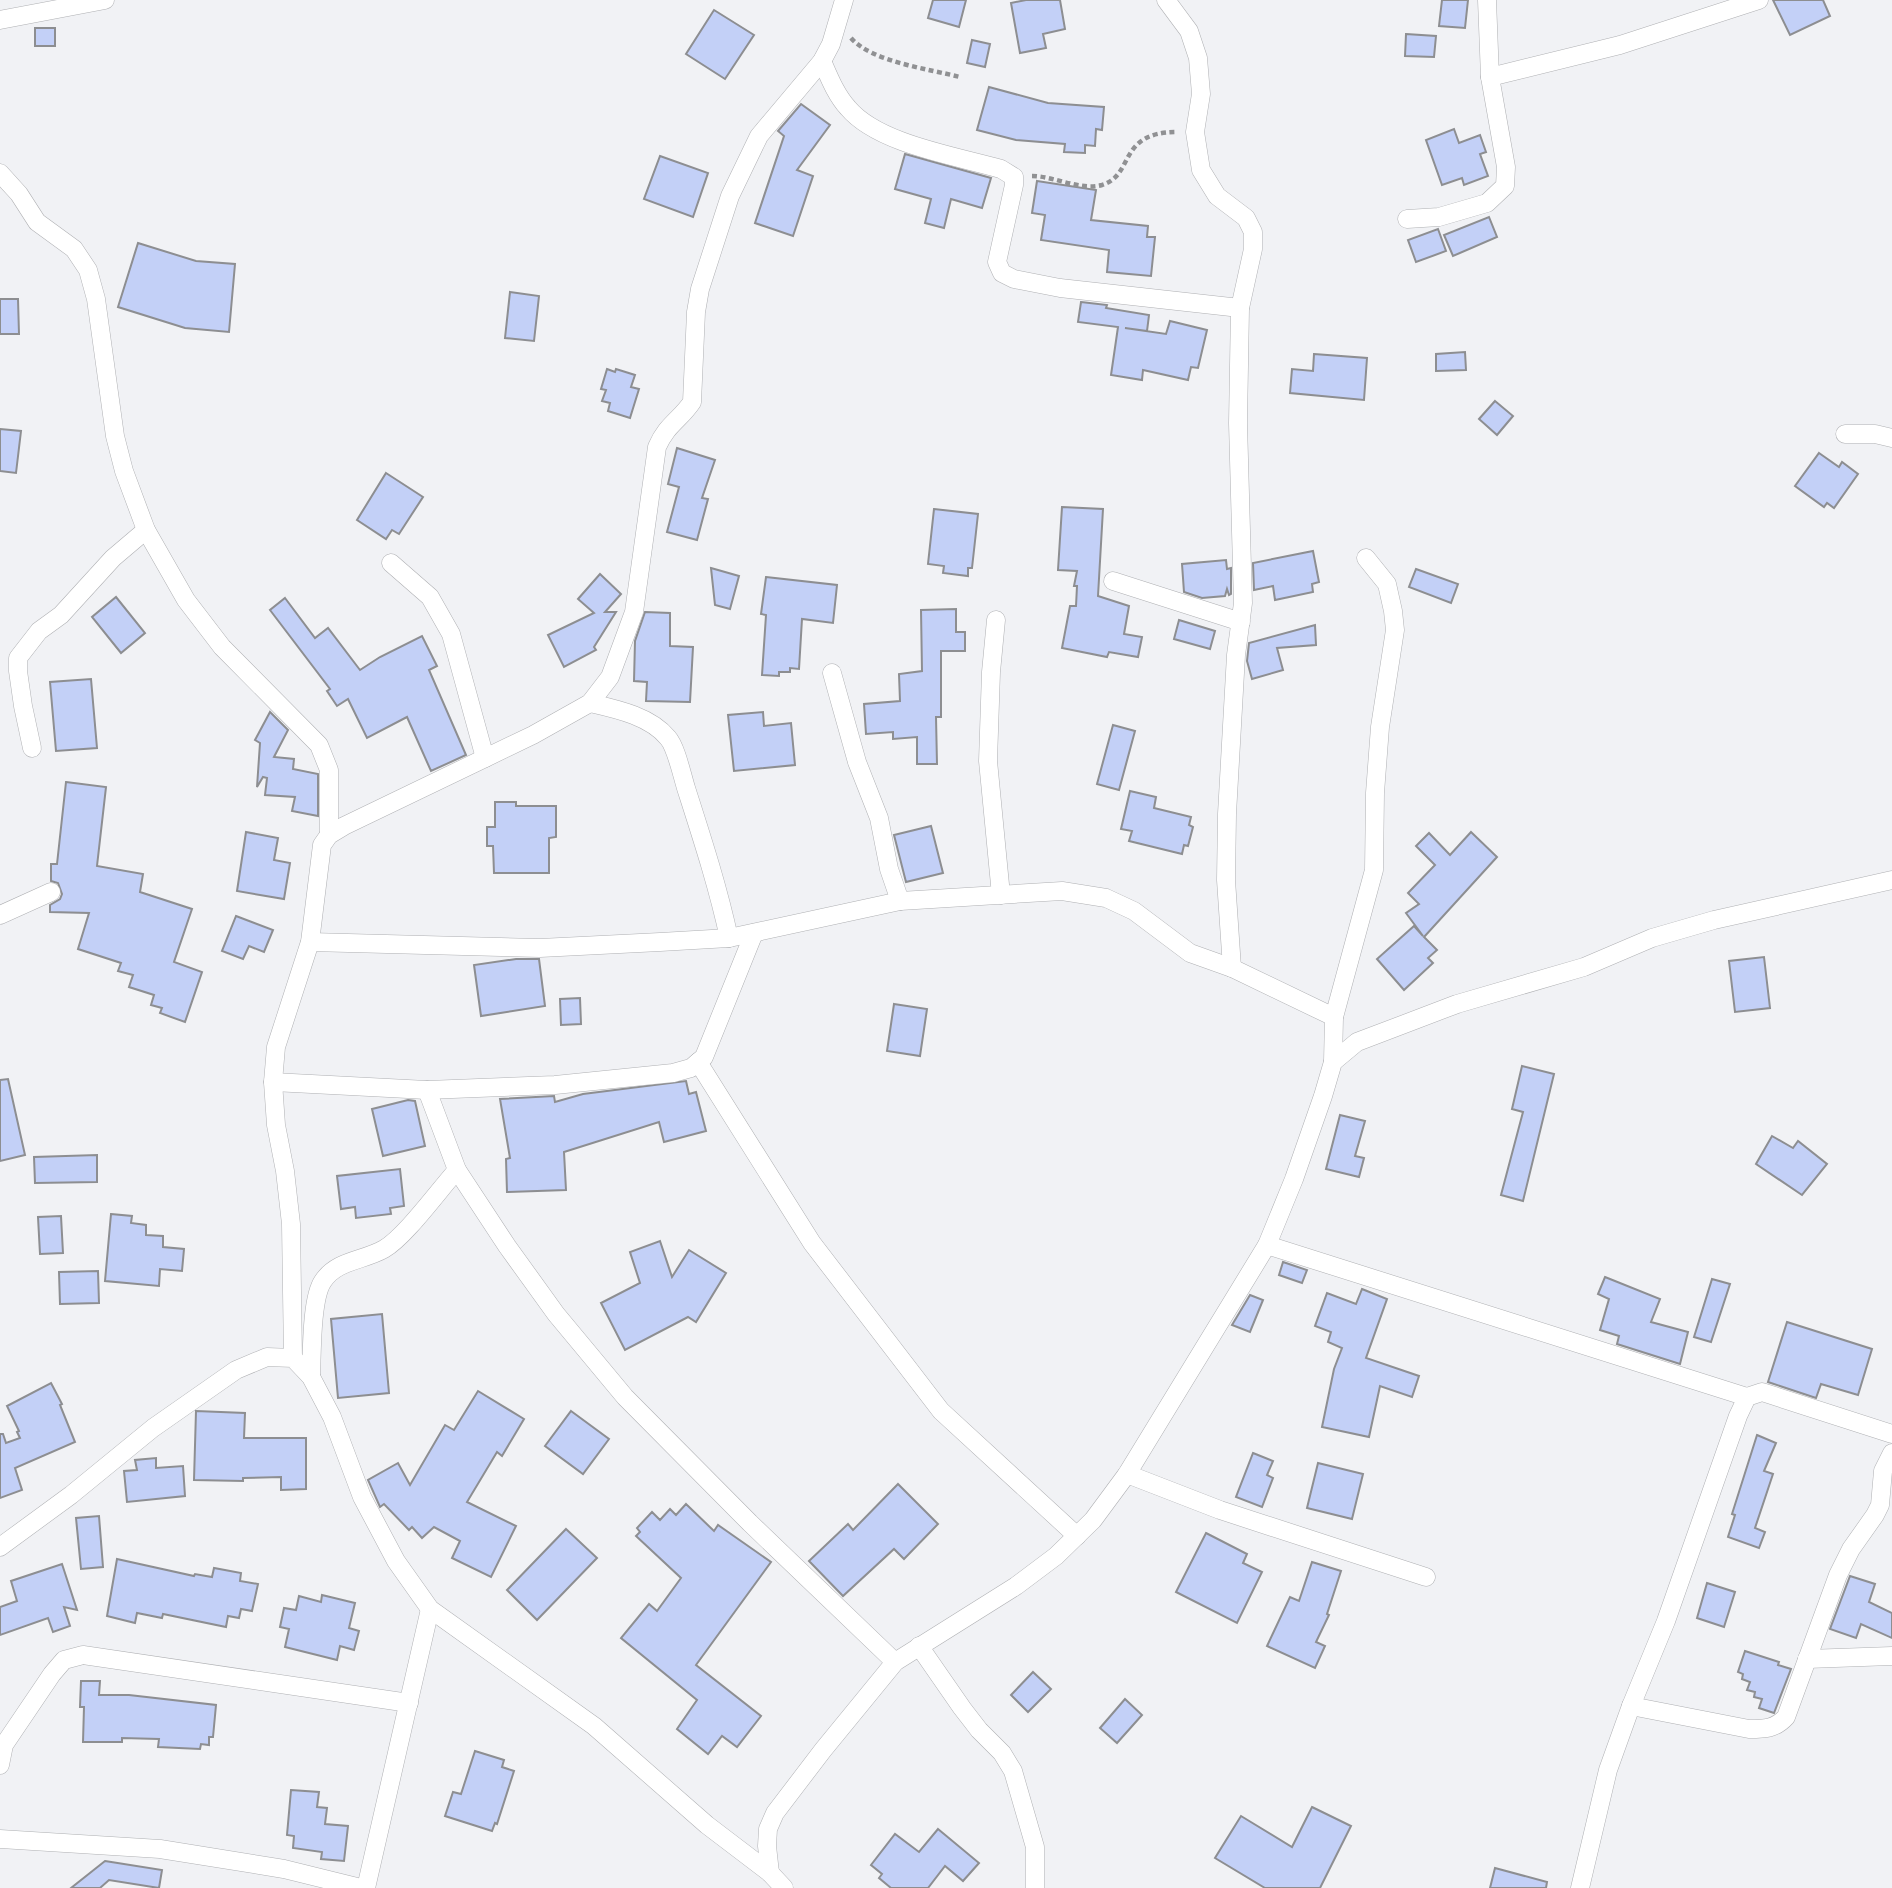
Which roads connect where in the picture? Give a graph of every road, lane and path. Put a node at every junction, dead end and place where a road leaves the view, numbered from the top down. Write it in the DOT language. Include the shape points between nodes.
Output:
graph roads {
  1 [pos="105,0"];
  2 [pos="1166,0"];
  3 [pos="1487,0"];
  4 [pos="1759,0"];
  5 [pos="841,8"];
  6 [pos="0,20"];
  7 [pos="822,61"];
  8 [pos="960,77"];
  9 [pos="1490,77"];
  10 [pos="1195,132"];
  11 [pos="0,173"];
  12 [pos="1014,177"];
  13 [pos="1407,219"];
  14 [pos="1240,308"];
  15 [pos="1844,435"];
  16 [pos="1892,438"];
  17 [pos="146,530"];
  18 [pos="1366,558"];
  19 [pos="391,564"];
  20 [pos="1112,581"];
  21 [pos="996,620"];
  22 [pos="1241,622"];
  23 [pos="832,673"];
  24 [pos="590,703"];
  25 [pos="32,748"];
  26 [pos="485,758"];
  27 [pos="329,835"];
  28 [pos="1892,880"];
  29 [pos="51,892"];
  30 [pos="1001,895"];
  31 [pos="900,901"];
  32 [pos="0,915"];
  33 [pos="754,933"];
  34 [pos="729,937"];
  35 [pos="310,942"];
  36 [pos="1232,968"];
  37 [pos="1334,1017"];
  38 [pos="698,1062"];
  39 [pos="1333,1062"];
  40 [pos="273,1082"];
  41 [pos="427,1090"];
  42 [pos="457,1170"];
  43 [pos="1267,1245"];
  44 [pos="293,1358"];
  45 [pos="311,1377"];
  46 [pos="1747,1396"];
  47 [pos="1892,1434"];
  48 [pos="1892,1453"];
  49 [pos="1127,1474"];
  50 [pos="1077,1536"];
  51 [pos="0,1547"];
  52 [pos="1426,1577"];
  53 [pos="430,1609"];
  54 [pos="919,1646"];
  55 [pos="1892,1656"];
  56 [pos="1807,1659"];
  57 [pos="895,1662"];
  58 [pos="409,1703"];
  59 [pos="1630,1706"];
  60 [pos="0,1765"];
  61 [pos="0,1839"];
  62 [pos="770,1873"];
  63 [pos="363,1888"];
  64 [pos="784,1888"];
  65 [pos="1035,1888"];
  66 [pos="1580,1888"];
  1 -- 6 [label="street"];
  2 -- 10 [label="street" via="1195,44 1201,94"];
  3 -- 9 [label="street"];
  4 -- 9 [label="street" via="1620,45"];
  5 -- 7 [label="street"];
  5 -- 8 [label="path" via="853,40 863,49"];
  7 -- 12 [label="street" via="847,108 873,129"];
  7 -- 24 [label="street" via="759,136 730,196 700,289 692,402 663,432 657,447 635,612 610,677"];
  9 -- 13 [label="street" via="1506,167 1505,186 1487,203 1438,218"];
  10 -- 12 [label="path" via="1142,138 1106,184"];
  10 -- 14 [label="street" via="1206,182 1246,218 1253,232"];
  11 -- 17 [label="street" via="37,222 74,249 88,270 114,436"];
  12 -- 14 [label="street" via="997,262 1002,273 1060,288"];
  14 -- 22 [label="street"];
  15 -- 16 [label="street"];
  17 -- 25 [label="street" via="113,558 61,615 38,631 18,658"];
  17 -- 27 [label="street" via="186,600 222,647 319,745 328,770"];
  18 -- 37 [label="street" via="1387,584 1395,630 1380,727 1374,870"];
  19 -- 26 [label="street" via="430,597 451,634"];
  20 -- 22 [label="street"];
  21 -- 30 [label="street" via="988,761"];
  22 -- 36 [label="street" via="1227,814"];
  23 -- 31 [label="street" via="857,762 879,818"];
  24 -- 26 [label="street"];
  24 -- 34 [label="street" via="631,714 668,738"];
  26 -- 27 [label="street"];
  27 -- 35 [label="street" via="322,845"];
  28 -- 39 [label="street" via="1652,938 1584,967 1457,1004 1357,1042"];
  29 -- 32 [label="street"];
  30 -- 31 [label="street"];
  30 -- 36 [label="street" via="1062,891 1106,898 1135,911 1190,953"];
  31 -- 33 [label="street"];
  33 -- 34 [label="street"];
  33 -- 38 [label="street" via="715,1032"];
  34 -- 35 [label="street" via="540,948"];
  35 -- 40 [label="street" via="276,1047"];
  36 -- 37 [label="street"];
  37 -- 39 [label="street"];
  38 -- 41 [label="street" via="673,1073 555,1085"];
  38 -- 50 [label="street" via="812,1243 941,1411"];
  39 -- 43 [label="street"];
  40 -- 41 [label="street"];
  40 -- 44 [label="street" via="291,1224"];
  41 -- 42 [label="street"];
  42 -- 45 [label="street" via="384,1249 336,1267 322,1282"];
  42 -- 57 [label="street" via="556,1314 625,1397"];
  43 -- 46 [label="street"];
  43 -- 49 [label="street"];
  44 -- 45 [label="street"];
  44 -- 51 [label="street" via="267,1357 236,1370"];
  45 -- 53 [label="street" via="332,1417 362,1497 396,1561"];
  46 -- 47 [label="street" via="1762,1392"];
  46 -- 59 [label="street" via="1666,1621"];
  48 -- 56 [label="street" via="1883,1471 1875,1516 1838,1575"];
  49 -- 50 [label="street"];
  49 -- 52 [label="street" via="1220,1510"];
  50 -- 54 [label="street" via="1016,1586"];
  53 -- 58 [label="street"];
  53 -- 62 [label="street" via="594,1726 707,1825"];
  54 -- 57 [label="street"];
  54 -- 65 [label="street" via="1013,1771 1035,1847"];
  55 -- 56 [label="street"];
  56 -- 59 [label="street" via="1786,1717 1769,1729"];
  57 -- 62 [label="street" via="775,1813 768,1829"];
  58 -- 60 [label="street" via="83,1655 64,1660 52,1674 4,1745"];
  58 -- 63 [label="street"];
  59 -- 66 [label="street" via="1608,1770"];
  61 -- 63 [label="street" via="160,1849 284,1869"];
  62 -- 64 [label="street"];
}
